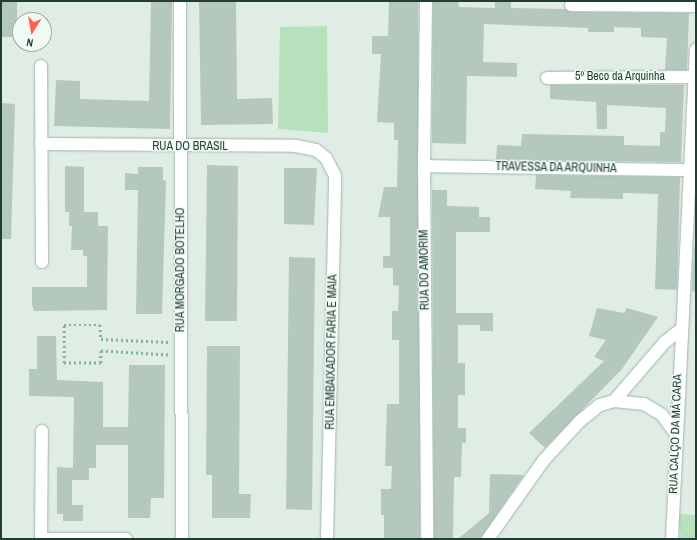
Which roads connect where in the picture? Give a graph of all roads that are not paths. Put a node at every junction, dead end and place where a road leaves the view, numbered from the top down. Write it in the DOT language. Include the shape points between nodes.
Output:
graph roads {
  1 [pos="180,1"];
  2 [pos="426,1"];
  3 [pos="571,5"];
  4 [pos="696,6"];
  5 [pos="696,50"];
  6 [pos="41,66"];
  7 [pos="694,77"];
  8 [pos="547,78"];
  9 [pos="40,144"];
  10 [pos="181,148"];
  11 [pos="332,166"];
  12 [pos="424,166"];
  13 [pos="688,170"];
  14 [pos="42,262"];
  15 [pos="680,330"];
  16 [pos="614,401"];
  17 [pos="42,431"];
  18 [pos="675,432"];
  19 [pos="40,538"];
  20 [pos="126,539"];
  21 [pos="182,539"];
  22 [pos="327,539"];
  23 [pos="427,539"];
  24 [pos="488,539"];
  25 [pos="672,539"];
  1 -- 10 [label="street, RUA MORGADO BOTELHO"];
  2 -- 12 [label="street, RUA DO AMORIM"];
  3 -- 4 [label="street"];
  5 -- 7 [label="street, RUA CALÇO DA MÁ CARA"];
  6 -- 9 [label="street"];
  7 -- 8 [label="street, 5º Beco da Arquinha"];
  7 -- 13 [label="street, RUA CALÇO DA MÁ CARA"];
  9 -- 10 [label="street, RUA DO BRASIL"];
  9 -- 14 [label="street"];
  10 -- 11 [label="street, RUA DO BRASIL" via="307,147 321,154"];
  10 -- 21 [label="street, RUA MORGADO BOTELHO"];
  11 -- 22 [label="street, RUA EMBAIXADOR FARIA E MAIA" via="335,186"];
  12 -- 13 [label="street, TRAVESSA DA ARQUINHA"];
  12 -- 23 [label="street, RUA DO AMORIM"];
  13 -- 15 [label="street, RUA CALÇO DA MÁ CARA"];
  15 -- 16 [label="street" via="664,342"];
  15 -- 18 [label="street, RUA CALÇO DA MÁ CARA"];
  16 -- 18 [label="street" via="644,404 662,415"];
  16 -- 24 [label="street" via="600,405 580,421 544,460 515,496"];
  17 -- 19 [label="street"];
  18 -- 25 [label="street, RUA CALÇO DA MÁ CARA"];
  19 -- 20 [label="street"];
}
